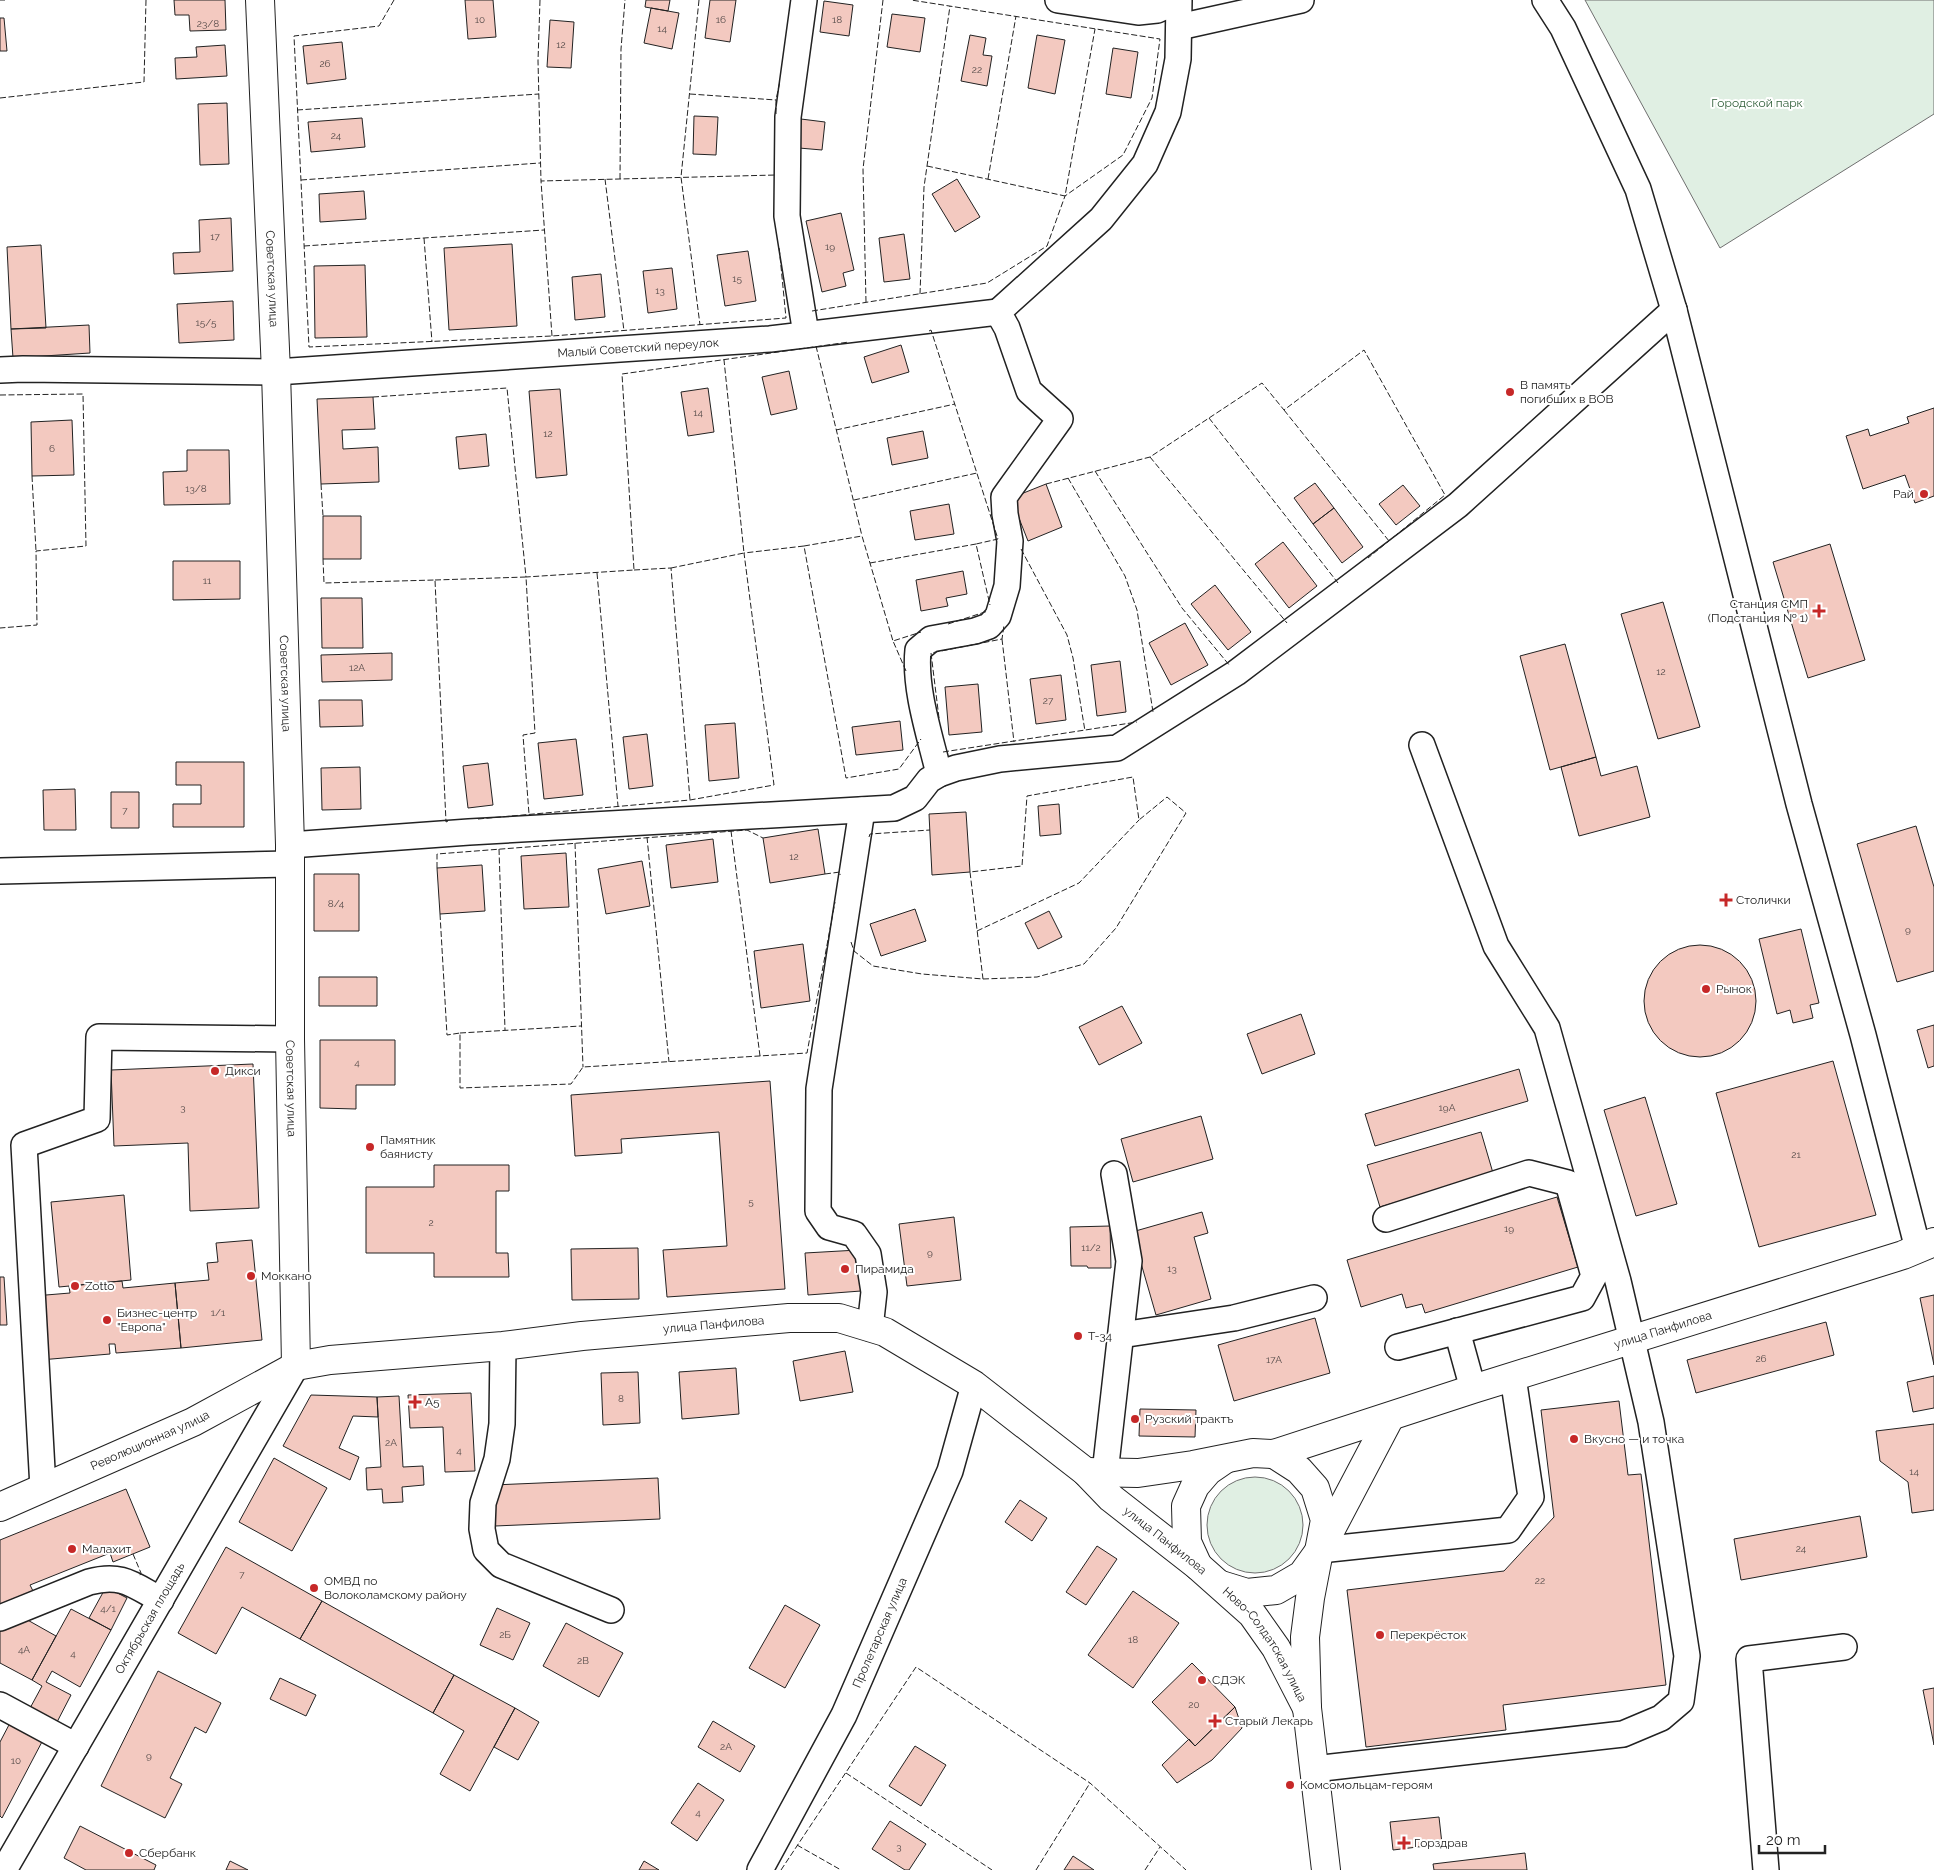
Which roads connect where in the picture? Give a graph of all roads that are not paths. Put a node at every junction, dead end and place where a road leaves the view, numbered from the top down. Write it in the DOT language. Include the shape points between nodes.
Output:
graph roads {
  1 [pos="260,0"];
  2 [pos="804,0"];
  3 [pos="1058,0"];
  4 [pos="1179,0"];
  5 [pos="1301,0"];
  6 [pos="1545,0"];
  7 [pos="1179,27"];
  8 [pos="1674,310"];
  9 [pos="998,312"];
  10 [pos="806,334"];
  11 [pos="0,370"];
  12 [pos="276,372"];
  13 [pos="1422,745"];
  14 [pos="938,774"];
  15 [pos="862,810"];
  16 [pos="290,854"];
  17 [pos="0,871"];
  18 [pos="290,1039"];
  19 [pos="1114,1174"];
  20 [pos="1386,1220"];
  21 [pos="1926,1245"];
  22 [pos="1314,1298"];
  23 [pos="870,1328"];
  24 [pos="1457,1331"];
  25 [pos="1121,1334"];
  26 [pos="1631,1340"];
  27 [pos="503,1346"];
  28 [pos="1398,1347"];
  29 [pos="296,1366"];
  30 [pos="1513,1377"];
  31 [pos="974,1385"];
  32 [pos="1473,1389"];
  33 [pos="1390,1417"];
  34 [pos="1274,1454"];
  35 [pos="1226,1459"];
  36 [pos="1095,1472"];
  37 [pos="43,1488"];
  38 [pos="0,1507"];
  39 [pos="1320,1550"];
  40 [pos="1198,1566"];
  41 [pos="1218,1584"];
  42 [pos="162,1600"];
  43 [pos="611,1610"];
  44 [pos="0,1618"];
  45 [pos="1844,1647"];
  46 [pos="0,1705"];
  47 [pos="1307,1708"];
  48 [pos="76,1746"];
  49 [pos="1314,1769"];
  50 [pos="4,1870"];
  51 [pos="760,1870"];
  52 [pos="1326,1870"];
  53 [pos="1766,1870"];
  1 -- 12 [label="main road, Советская улица"];
  2 -- 10 [label="street" via="788,117 787,216"];
  3 -- 4 [label="street" via="1138,12 1157,10"];
  4 -- 7 [label="street"];
  5 -- 7 [label="street"];
  6 -- 8 [label="street" via="1564,28 1638,189"];
  7 -- 9 [label="street" via="1178,60 1168,112 1145,164 1101,219"];
  8 -- 14 [label="street" via="1458,505 1236,673 1118,748 1000,760"];
  8 -- 21 [label="street" via="1799,804"];
  9 -- 10 [label="street, Малый Советский переулок"];
  9 -- 14 [label="street" via="1007,328 1029,391 1060,419 1004,497 1010,541 1007,586 998,616 989,626 931,639 918,650 920,689"];
  10 -- 12 [label="street, Малый Советский переулок"];
  11 -- 12 [label="street, Малый Советский переулок"];
  12 -- 16 [label="main road, Советская улица"];
  13 -- 26 [label="street" via="1496,946 1547,1028 1618,1281"];
  14 -- 15 [label="street" via="915,798 894,808"];
  15 -- 16 [label="street" via="469,832"];
  15 -- 23 [label="street" via="819,1089 818,1211 829,1227 854,1234 868,1254 874,1292"];
  16 -- 17 [label="street"];
  16 -- 18 [label="main road, Советская улица"];
  18 -- 29 [label="main road, Советская улица"];
  18 -- 37 [label="street" via="99,1037 97,1119 24,1145"];
  19 -- 25 [label="street" via="1129,1261"];
  20 -- 24 [label="street" via="1529,1174 1568,1183 1594,1276 1582,1298"];
  21 -- 26 [label="main road, улица Панфилова"];
  22 -- 25 [label="street" via="1234,1318"];
  23 -- 27 [label="main road, улица Панфилова" via="839,1318 789,1318"];
  23 -- 31 [label="main road, улица Панфилова" via="885,1332"];
  24 -- 28 [label="street"];
  24 -- 32 [label="street"];
  25 -- 36 [label="street"];
  26 -- 30 [label="main road, улица Панфилова"];
  26 -- 49 [label="street" via="1651,1422 1687,1656 1681,1701 1661,1718 1623,1734"];
  27 -- 29 [label="main road, улица Панфилова" via="330,1360"];
  27 -- 43 [label="street" via="501,1433 497,1459 483,1503 482,1529 486,1550 500,1565"];
  29 -- 37 [label="main road, Революционная улица" via="193,1422"];
  29 -- 42 [label="street, Октябрьская площадь"];
  30 -- 32 [label="main road, улица Панфилова"];
  30 -- 39 [label="street" via="1531,1497 1508,1530"];
  31 -- 36 [label="main road, улица Панфилова"];
  31 -- 51 [label="street, Пролетарская улица" via="950,1471 852,1697"];
  32 -- 33 [label="main road, улица Панфилова"];
  33 -- 34 [label="main road, улица Панфилова"];
  33 -- 39 [label="main road"];
  34 -- 35 [label="main road, улица Панфилова" via="1253,1453"];
  34 -- 39 [label="main road" via="1299,1470 1315,1488 1324,1520"];
  35 -- 36 [label="main road, улица Панфилова" via="1138,1473"];
  35 -- 40 [label="main road, улица Панфилова" via="1208,1470 1195,1486 1186,1506 1187,1542"];
  36 -- 40 [label="main road, улица Панфилова" via="1111,1498"];
  37 -- 38 [label="main road, Революционная улица"];
  39 -- 41 [label="main road" via="1302,1575 1276,1590 1247,1593"];
  39 -- 47 [label="main road, Ново-Солдатская улица" via="1305,1637"];
  40 -- 41 [label="main road"];
  41 -- 47 [label="main road, Ново-Солдатская улица" via="1252,1614 1276,1648"];
  42 -- 44 [label="street" via="124,1580 100,1579"];
  42 -- 48 [label="street, Октябрьская площадь"];
  45 -- 53 [label="street" via="1749,1659"];
  46 -- 48 [label="street"];
  47 -- 49 [label="main road, Ново-Солдатская улица"];
  48 -- 50 [label="street, Октябрьская площадь"];
  49 -- 52 [label="main road, Ново-Солдатская улица"];
}
